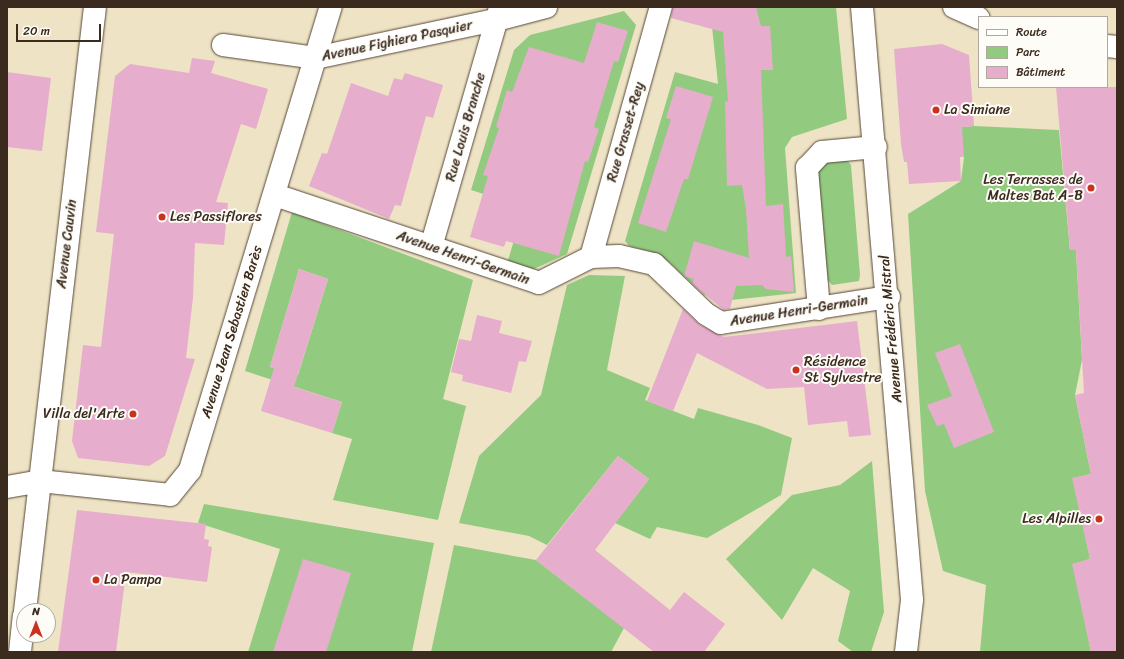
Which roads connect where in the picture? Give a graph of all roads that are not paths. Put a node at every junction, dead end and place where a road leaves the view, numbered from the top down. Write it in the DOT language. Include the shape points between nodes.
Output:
graph roads {
  1 [pos="95,7"];
  2 [pos="331,7"];
  3 [pos="546,7"];
  4 [pos="661,7"];
  5 [pos="862,7"];
  6 [pos="954,7"];
  7 [pos="498,14"];
  8 [pos="978,18"];
  9 [pos="223,45"];
  10 [pos="315,58"];
  11 [pos="876,147"];
  12 [pos="275,195"];
  13 [pos="431,247"];
  14 [pos="591,257"];
  15 [pos="889,297"];
  16 [pos="819,309"];
  17 [pos="40,481"];
  18 [pos="7,487"];
  19 [pos="26,603"];
  20 [pos="906,652"];
  1 -- 17 [label="street, Avenue Cauvin"];
  2 -- 10 [label="street, Avenue Jean Sebastien Barès"];
  3 -- 7 [label="street, Avenue Fighiera Pasquier"];
  4 -- 14 [label="street, Rue Grasset-Rey"];
  5 -- 11 [label="street, Avenue Frédéric Mistral"];
  6 -- 8 [label="street"];
  7 -- 10 [label="street, Avenue Fighiera Pasquier"];
  7 -- 13 [label="street, Rue Louis Branche"];
  9 -- 10 [label="street, Avenue Fighiera Pasquier"];
  10 -- 12 [label="street, Avenue Jean Sebastien Barès"];
  11 -- 15 [label="street, Avenue Frédéric Mistral"];
  11 -- 16 [label="street" via="822,152 807,168"];
  12 -- 13 [label="street, Avenue Henri-Germain"];
  12 -- 17 [label="street, Avenue Jean Sebastien Barès" via="190,470 170,495"];
  13 -- 14 [label="street, Avenue Henri-Germain" via="539,283"];
  14 -- 16 [label="street, Avenue Henri-Germain" via="619,256 654,264 706,314 721,324"];
  15 -- 16 [label="street, Avenue Henri-Germain"];
  15 -- 20 [label="street, Avenue Frédéric Mistral" via="912,600"];
  17 -- 18 [label="street, Avenue Jean Sebastien Barès"];
  17 -- 19 [label="street, Avenue Cauvin"];
}
